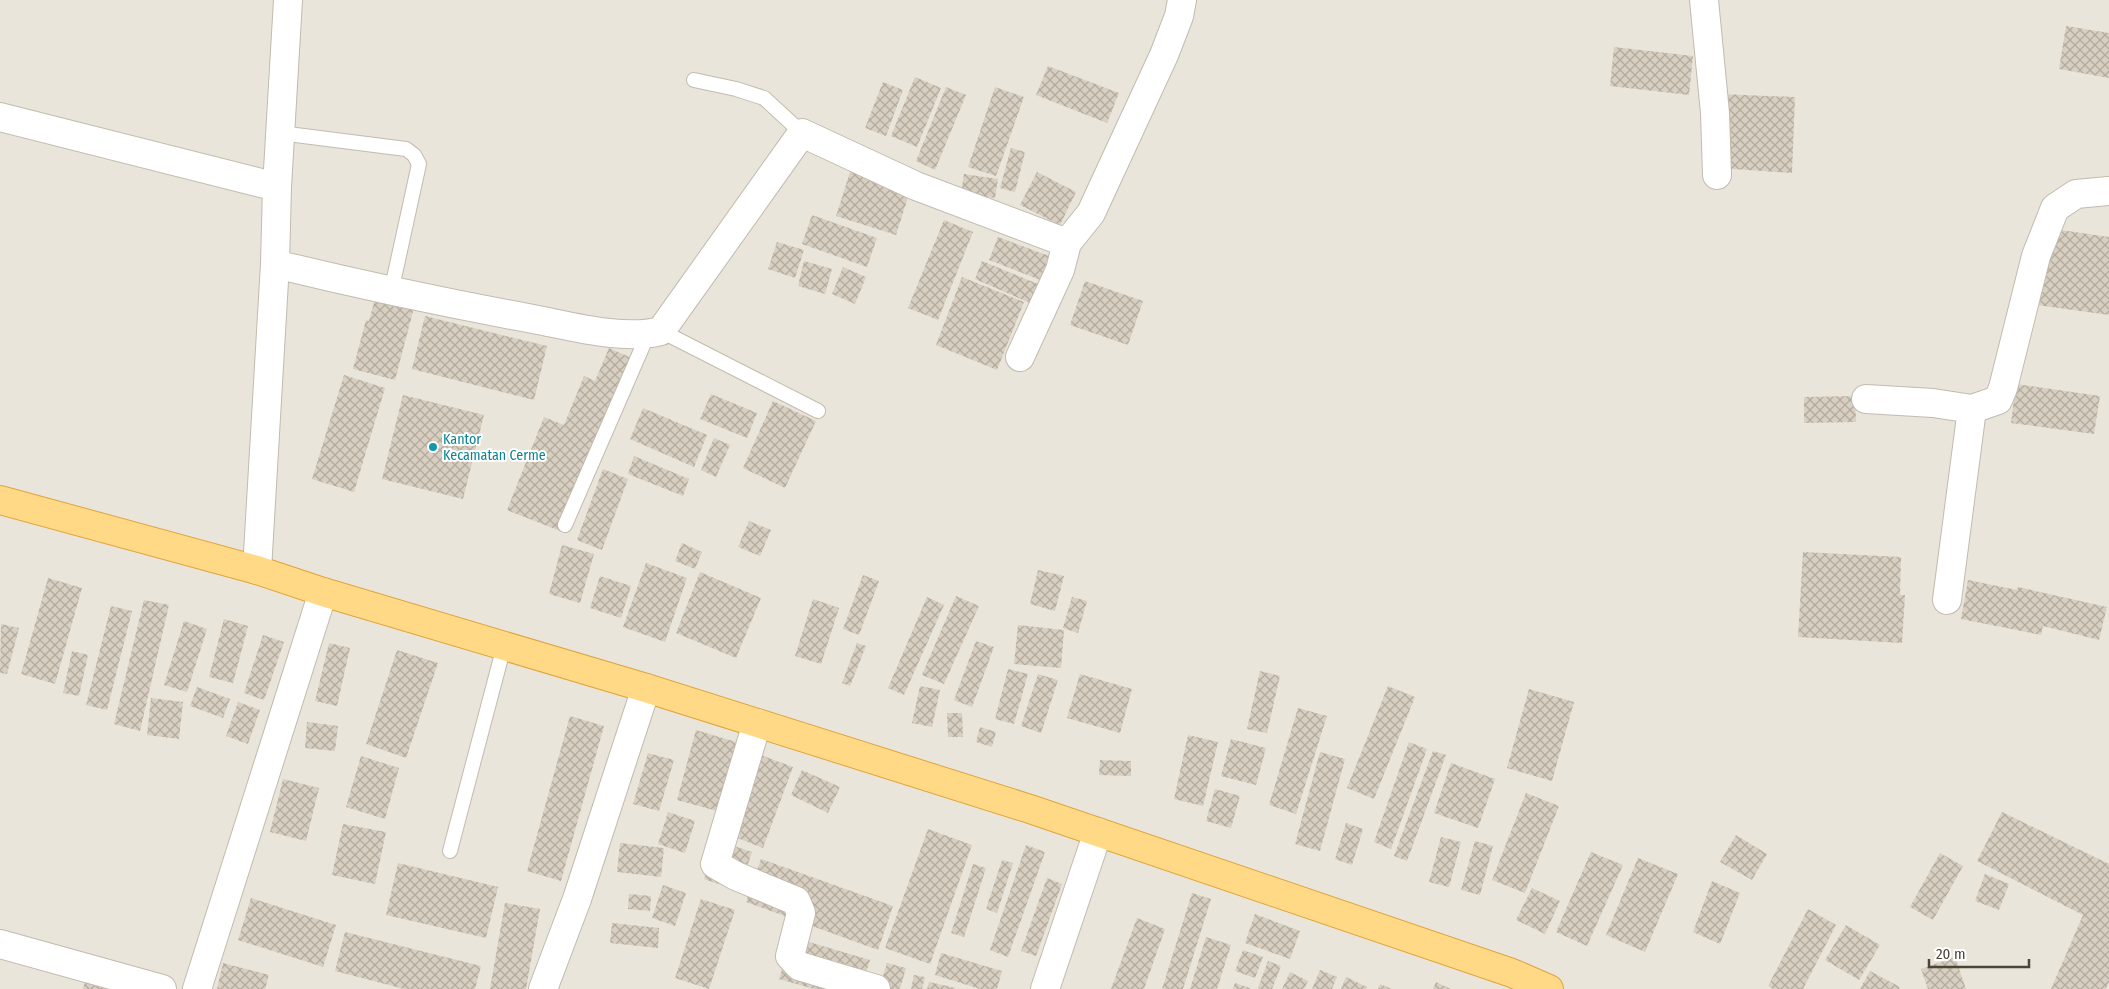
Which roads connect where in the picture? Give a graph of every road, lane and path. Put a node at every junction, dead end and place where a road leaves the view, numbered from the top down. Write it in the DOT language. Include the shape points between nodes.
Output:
graph roads {
  1 [pos="288,0"];
  2 [pos="1182,0"];
  3 [pos="1704,0"];
  4 [pos="694,80"];
  5 [pos="0,117"];
  6 [pos="280,133"];
  7 [pos="802,133"];
  8 [pos="1717,175"];
  9 [pos="277,187"];
  10 [pos="2109,191"];
  11 [pos="1067,243"];
  12 [pos="275,264"];
  13 [pos="391,292"];
  14 [pos="654,333"];
  15 [pos="1020,357"];
  16 [pos="1866,399"];
  17 [pos="1972,409"];
  18 [pos="818,411"];
  19 [pos="0,500"];
  20 [pos="565,525"];
  21 [pos="257,570"];
  22 [pos="323,592"];
  23 [pos="1947,600"];
  24 [pos="504,646"];
  25 [pos="646,688"];
  26 [pos="757,723"];
  27 [pos="1098,832"];
  28 [pos="450,851"];
  29 [pos="0,944"];
  30 [pos="162,989"];
  31 [pos="197,989"];
  32 [pos="543,989"];
  33 [pos="876,989"];
  34 [pos="1045,989"];
  35 [pos="1549,989"];
  1 -- 6 [label="street"];
  2 -- 11 [label="street" via="1164,55 1091,213"];
  3 -- 8 [label="street" via="1715,112"];
  4 -- 7 [label="lane" via="764,98"];
  5 -- 9 [label="street"];
  6 -- 9 [label="street"];
  6 -- 13 [label="lane" via="406,149 414,155 420,164"];
  7 -- 11 [label="street" via="916,186"];
  7 -- 14 [label="street"];
  9 -- 12 [label="street"];
  10 -- 17 [label="street" via="2076,194 2056,208 2036,256 1998,400"];
  11 -- 15 [label="street" via="1060,270"];
  12 -- 13 [label="street"];
  12 -- 21 [label="street"];
  13 -- 14 [label="street" via="596,331"];
  14 -- 18 [label="lane"];
  14 -- 20 [label="lane"];
  16 -- 17 [label="street"];
  17 -- 23 [label="street"];
  19 -- 21 [label="highway"];
  21 -- 22 [label="highway"];
  22 -- 24 [label="highway"];
  22 -- 31 [label="street"];
  24 -- 25 [label="highway"];
  24 -- 28 [label="lane"];
  25 -- 26 [label="highway"];
  25 -- 32 [label="street" via="577,899"];
  26 -- 27 [label="highway"];
  26 -- 33 [label="street" via="714,864 796,901 801,912 790,956 799,966"];
  27 -- 34 [label="street"];
  27 -- 35 [label="highway" via="1512,973"];
  29 -- 30 [label="street"];
}
